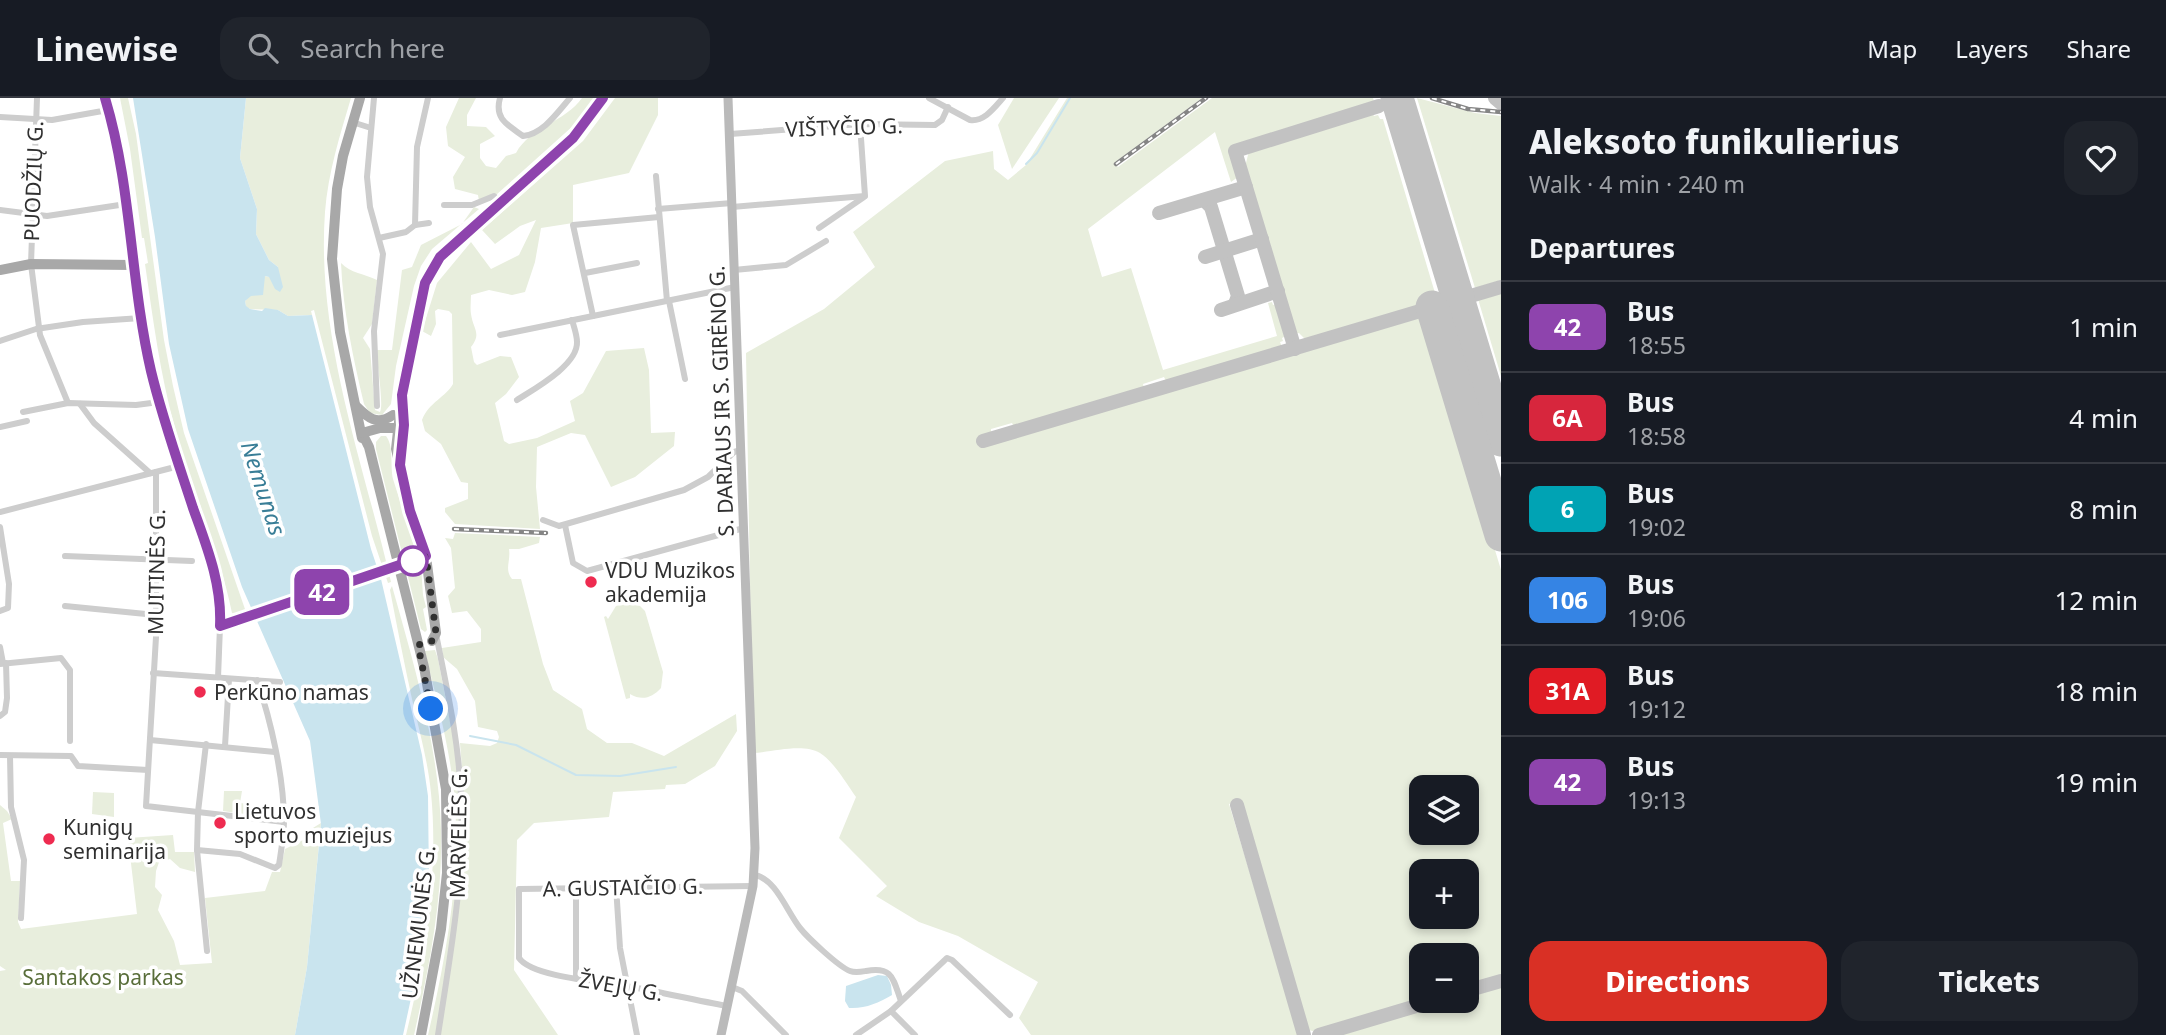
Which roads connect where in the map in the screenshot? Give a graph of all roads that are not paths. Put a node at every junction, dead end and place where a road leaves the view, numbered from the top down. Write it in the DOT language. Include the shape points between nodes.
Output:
graph roads {
  1 [pos="37,98"];
  2 [pos="105,98"];
  3 [pos="360,98"];
  4 [pos="374,98"];
  5 [pos="500,98"];
  6 [pos="570,98"];
  7 [pos="603,98"];
  8 [pos="728,98"];
  9 [pos="929,98"];
  10 [pos="1003,98"];
  11 [pos="429,100"];
  12 [pos="948,107"];
  13 [pos="108,110"];
  14 [pos="0,117"];
  15 [pos="36,121"];
  16 [pos="352,122"];
  17 [pos="860,124"];
  18 [pos="371,128"];
  19 [pos="730,134"];
  20 [pos="656,176"];
  21 [pos="865,196"];
  22 [pos="501,202"];
  23 [pos="126,204"];
  24 [pos="444,205"];
  25 [pos="732,205"];
  26 [pos="0,210"];
  27 [pos="658,213"];
  28 [pos="31,214"];
  29 [pos="429,223"];
  30 [pos="415,225"];
  31 [pos="819,228"];
  32 [pos="379,238"];
  33 [pos="826,240"];
  34 [pos="31,264"];
  35 [pos="134,264"];
  36 [pos="637,264"];
  37 [pos="0,270"];
  38 [pos="734,270"];
  39 [pos="585,273"];
  40 [pos="734,287"];
  41 [pos="668,301"];
  42 [pos="593,316"];
  43 [pos="141,318"];
  44 [pos="572,320"];
  45 [pos="39,329"];
  46 [pos="500,335"];
  47 [pos="0,341"];
  48 [pos="685,379"];
  49 [pos="402,395"];
  50 [pos="517,400"];
  51 [pos="159,402"];
  52 [pos="68,403"];
  53 [pos="80,404"];
  54 [pos="355,406"];
  55 [pos="377,406"];
  56 [pos="23,412"];
  57 [pos="399,414"];
  58 [pos="27,421"];
  59 [pos="0,427"];
  60 [pos="380,428"];
  61 [pos="397,428"];
  62 [pos="362,433"];
  63 [pos="741,450"];
  64 [pos="400,465"];
  65 [pos="179,466"];
  66 [pos="153,473"];
  67 [pos="0,512"];
  68 [pos="543,520"];
  69 [pos="565,524"];
  70 [pos="0,527"];
  71 [pos="744,528"];
  72 [pos="65,556"];
  73 [pos="421,558"];
  74 [pos="157,561"];
  75 [pos="192,561"];
  76 [pos="65,606"];
  77 [pos="0,611"];
  78 [pos="156,615"];
  79 [pos="220,626"];
  80 [pos="415,630"];
  81 [pos="434,637"];
  82 [pos="415,645"];
  83 [pos="0,647"];
  84 [pos="3,663"];
  85 [pos="153,673"];
  86 [pos="218,678"];
  87 [pos="229,679"];
  88 [pos="257,680"];
  89 [pos="280,682"];
  90 [pos="0,716"];
  91 [pos="149,740"];
  92 [pos="70,741"];
  93 [pos="206,744"];
  94 [pos="225,747"];
  95 [pos="275,752"];
  96 [pos="0,755"];
  97 [pos="10,756"];
  98 [pos="148,770"];
  99 [pos="198,812"];
  100 [pos="284,822"];
  101 [pos="197,850"];
  102 [pos="755,875"];
  103 [pos="615,886"];
  104 [pos="753,886"];
  105 [pos="576,887"];
  106 [pos="21,918"];
  107 [pos="207,951"];
  108 [pos="519,958"];
  109 [pos="576,978"];
  110 [pos="627,986"];
  111 [pos="732,987"];
  112 [pos="901,1001"];
  113 [pos="727,1006"];
  114 [pos="891,1011"];
  115 [pos="1010,1015"];
  116 [pos="421,1035"];
  117 [pos="438,1035"];
  118 [pos="637,1035"];
  119 [pos="721,1035"];
  120 [pos="786,1035"];
  121 [pos="856,1035"];
  122 [pos="915,1035"];
  1 -- 15 [label="street, PUODŽIŲ G."];
  2 -- 13 [label="main road"];
  3 -- 16 [label="main road"];
  4 -- 18 [label="street"];
  5 -- 6 [label="street" via="498,114 523,136 541,129"];
  7 -- 22 [label="main road" via="573,138"];
  8 -- 19 [label="street, S. DARIAUS IR S. GIRĖNO G."];
  9 -- 12 [label="street"];
  10 -- 12 [label="street" via="976,121"];
  11 -- 30 [label="street" via="417,147"];
  12 -- 17 [label="street, VIŠTYČIO G." via="935,125"];
  13 -- 15 [label="street"];
  13 -- 23 [label="main road"];
  14 -- 15 [label="street"];
  15 -- 28 [label="street, PUODŽIŲ G."];
  16 -- 18 [label="street"];
  16 -- 54 [label="main road" via="337,189 332,259"];
  17 -- 19 [label="street, VIŠTYČIO G."];
  17 -- 21 [label="street"];
  18 -- 32 [label="street" via="368,192"];
  19 -- 25 [label="street, S. DARIAUS IR S. GIRĖNO G."];
  20 -- 27 [label="street"];
  21 -- 25 [label="street"];
  21 -- 31 [label="street"];
  22 -- 24 [label="street" via="494,196 478,203"];
  22 -- 49 [label="main road" via="429,272"];
  23 -- 28 [label="street" via="61,215"];
  23 -- 35 [label="main road"];
  25 -- 27 [label="street"];
  25 -- 38 [label="street, S. DARIAUS IR S. GIRĖNO G."];
  26 -- 28 [label="street"];
  27 -- 39 [label="street" via="573,225"];
  27 -- 41 [label="street"];
  28 -- 34 [label="street, PUODŽIŲ G."];
  29 -- 30 [label="street"];
  30 -- 32 [label="street" via="406,232"];
  32 -- 55 [label="street" via="383,262 374,331"];
  33 -- 38 [label="street" via="786,265"];
  34 -- 35 [label="main road"];
  34 -- 37 [label="main road"];
  34 -- 45 [label="street, PUODŽIŲ G."];
  35 -- 43 [label="main road"];
  36 -- 39 [label="street"];
  38 -- 40 [label="street, S. DARIAUS IR S. GIRĖNO G."];
  39 -- 42 [label="street"];
  40 -- 41 [label="street"];
  40 -- 63 [label="street, S. DARIAUS IR S. GIRĖNO G."];
  41 -- 42 [label="street"];
  41 -- 48 [label="street"];
  42 -- 44 [label="street"];
  43 -- 45 [label="street"];
  43 -- 51 [label="main road"];
  44 -- 46 [label="street"];
  44 -- 50 [label="street" via="577,342 574,354 555,375"];
  45 -- 47 [label="street"];
  45 -- 52 [label="street, PUODŽIŲ G."];
  49 -- 57 [label="main road"];
  49 -- 61 [label="main road"];
  51 -- 53 [label="street"];
  51 -- 65 [label="main road"];
  52 -- 53 [label="street"];
  52 -- 56 [label="street"];
  53 -- 66 [label="street" via="94,423"];
  54 -- 57 [label="main road" via="373,420"];
  54 -- 62 [label="main road"];
  57 -- 60 [label="main road"];
  57 -- 61 [label="main road"];
  57 -- 64 [label="main road"];
  58 -- 59 [label="street"];
  60 -- 61 [label="main road"];
  60 -- 62 [label="main road"];
  61 -- 64 [label="main road"];
  62 -- 80 [label="main road"];
  62 -- 82 [label="main road" via="362,449"];
  63 -- 69 [label="street" via="684,490"];
  63 -- 71 [label="street, S. DARIAUS IR S. GIRĖNO G."];
  64 -- 73 [label="main road"];
  65 -- 66 [label="street"];
  65 -- 79 [label="main road" via="217,581"];
  66 -- 67 [label="street"];
  66 -- 74 [label="street, MUITINĖS G."];
  68 -- 69 [label="street" via="555,526"];
  69 -- 71 [label="street" via="571,559 587,571"];
  70 -- 77 [label="street" via="9,591 8,608"];
  71 -- 102 [label="street, S. DARIAUS IR S. GIRĖNO G."];
  72 -- 74 [label="street"];
  73 -- 79 [label="main road, bridge"];
  73 -- 81 [label="main road"];
  74 -- 75 [label="street"];
  74 -- 78 [label="street, MUITINĖS G."];
  76 -- 78 [label="street"];
  78 -- 85 [label="street, MUITINĖS G."];
  79 -- 86 [label="street"];
  80 -- 81 [label="main road" via="422,638"];
  80 -- 82 [label="main road"];
  81 -- 82 [label="main road"];
  81 -- 117 [label="street, MARVELĖS G." via="457,747 462,837 457,912"];
  82 -- 116 [label="main road, UŽNEMUNĖS G." via="443,767 448,835 442,920"];
  83 -- 84 [label="street"];
  84 -- 90 [label="street" via="7,698"];
  84 -- 92 [label="street" via="61,658 69,670"];
  85 -- 86 [label="street"];
  85 -- 91 [label="street, MUITINĖS G."];
  86 -- 87 [label="street"];
  87 -- 88 [label="street"];
  87 -- 94 [label="street"];
  88 -- 89 [label="street"];
  88 -- 95 [label="street"];
  91 -- 93 [label="street"];
  91 -- 98 [label="street, MUITINĖS G."];
  93 -- 94 [label="street"];
  93 -- 99 [label="street"];
  94 -- 95 [label="street"];
  95 -- 100 [label="street"];
  96 -- 97 [label="street"];
  97 -- 98 [label="street" via="71,756 78,766"];
  97 -- 106 [label="street" via="12,807 23,860"];
  98 -- 99 [label="street, MUITINĖS G." via="146,806"];
  99 -- 100 [label="street"];
  99 -- 101 [label="street"];
  100 -- 101 [label="street" via="275,868 240,854"];
  101 -- 107 [label="street"];
  102 -- 104 [label="street, S. DARIAUS IR S. GIRĖNO G."];
  102 -- 112 [label="street" via="767,880 800,929 845,968 858,973 887,971"];
  103 -- 104 [label="street, A. GUSTAIČIO G."];
  103 -- 105 [label="street, A. GUSTAIČIO G."];
  103 -- 110 [label="street"];
  104 -- 111 [label="street, S. DARIAUS IR S. GIRĖNO G."];
  105 -- 108 [label="street, A. GUSTAIČIO G." via="519,889"];
  105 -- 109 [label="street"];
  108 -- 109 [label="street, ŽVEJŲ G." via="523,964"];
  109 -- 110 [label="street, ŽVEJŲ G."];
  110 -- 113 [label="street, ŽVEJŲ G."];
  110 -- 118 [label="street"];
  111 -- 113 [label="street, S. DARIAUS IR S. GIRĖNO G."];
  111 -- 120 [label="street" via="742,991"];
  112 -- 114 [label="street"];
  112 -- 115 [label="street" via="945,959 952,960"];
  113 -- 119 [label="street, S. DARIAUS IR S. GIRĖNO G."];
  114 -- 121 [label="street"];
  114 -- 122 [label="street"];
}
